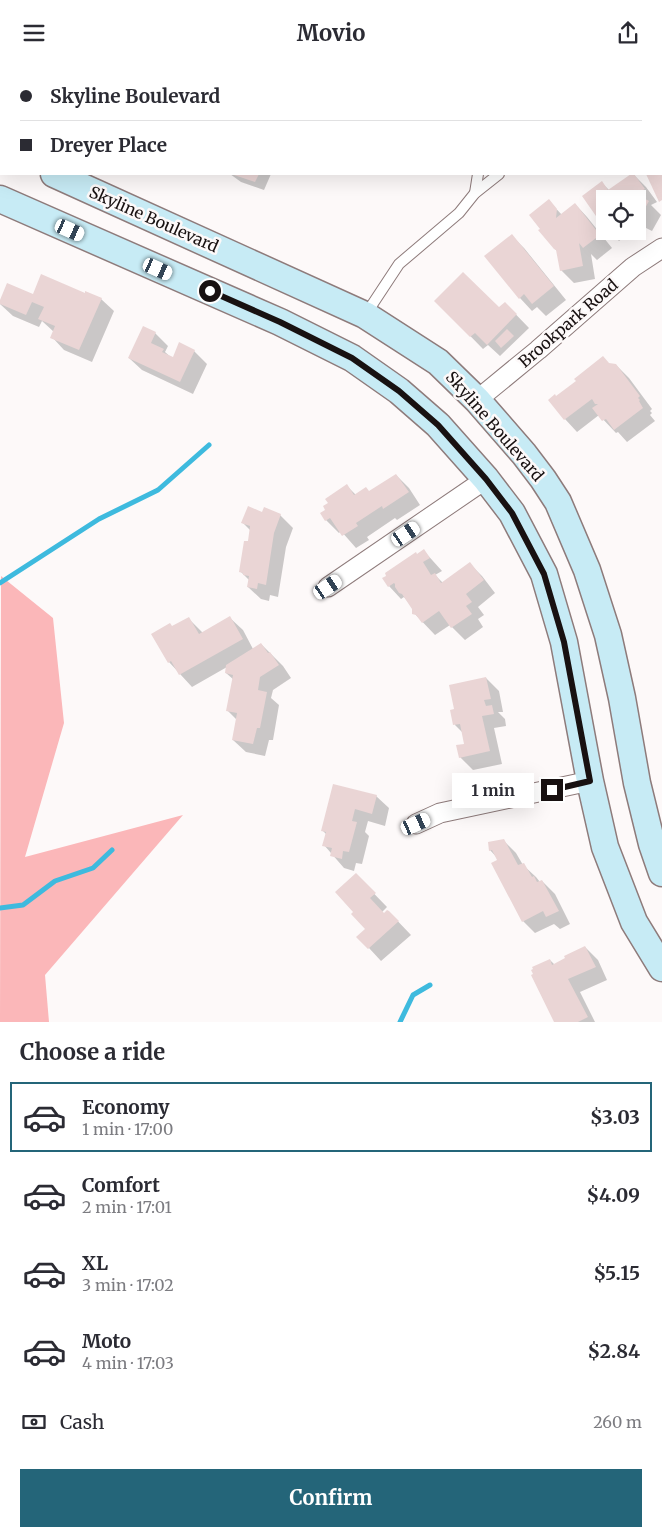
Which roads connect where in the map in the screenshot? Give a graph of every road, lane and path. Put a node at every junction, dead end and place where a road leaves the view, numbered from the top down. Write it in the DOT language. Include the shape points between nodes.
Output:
graph roads {
  1 [pos="56,175"];
  2 [pos="478,175"];
  3 [pos="499,175"];
  4 [pos="475,193"];
  5 [pos="0,199"];
  6 [pos="662,248"];
  7 [pos="366,315"];
  8 [pos="476,400"];
  9 [pos="486,479"];
  10 [pos="328,587"];
  11 [pos="590,781"];
  12 [pos="416,824"];
  13 [pos="662,873"];
  14 [pos="662,969"];
  1 -- 7 [label="main road, Skyline Boulevard"];
  2 -- 4 [label="lane"];
  3 -- 4 [label="lane"];
  4 -- 7 [label="lane" via="459,213 400,264"];
  5 -- 9 [label="main road" via="280,322 352,358 399,391 438,425"];
  6 -- 8 [label="street, Brookpark Road" via="633,267"];
  7 -- 8 [label="main road, Skyline Boulevard" via="438,361"];
  8 -- 13 [label="main road, Skyline Boulevard" via="543,479 558,502 587,570 608,635 637,783"];
  9 -- 10 [label="street"];
  9 -- 11 [label="main road" via="512,513 544,574 564,642"];
  11 -- 12 [label="street" via="440,813"];
  11 -- 14 [label="main road" via="605,847 634,922"];
}
